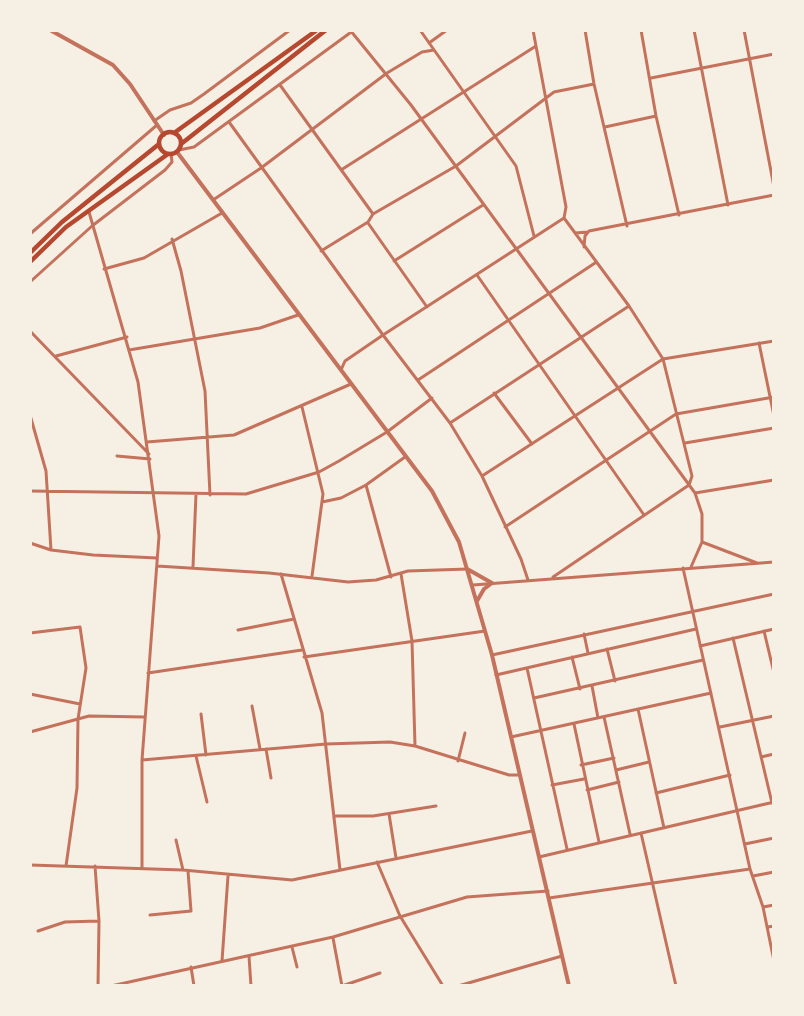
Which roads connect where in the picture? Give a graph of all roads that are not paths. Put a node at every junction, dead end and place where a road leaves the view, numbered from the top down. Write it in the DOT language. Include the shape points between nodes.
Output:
graph roads {
  1 [pos="50,30"];
  2 [pos="290,30"];
  3 [pos="317,30"];
  4 [pos="326,30"];
  5 [pos="352,30"];
  6 [pos="420,30"];
  7 [pos="447,30"];
  8 [pos="533,30"];
  9 [pos="585,30"];
  10 [pos="641,30"];
  11 [pos="694,30"];
  12 [pos="744,30"];
  13 [pos="429,43"];
  14 [pos="536,46"];
  15 [pos="434,50"];
  16 [pos="774,54"];
  17 [pos="749,60"];
  18 [pos="700,69"];
  19 [pos="387,73"];
  20 [pos="651,78"];
  21 [pos="279,84"];
  22 [pos="594,84"];
  23 [pos="465,93"];
  24 [pos="545,99"];
  25 [pos="656,116"];
  26 [pos="422,121"];
  27 [pos="229,122"];
  28 [pos="156,123"];
  29 [pos="605,127"];
  30 [pos="311,131"];
  31 [pos="174,133"];
  32 [pos="164,135"];
  33 [pos="495,136"];
  34 [pos="159,144"];
  35 [pos="175,151"];
  36 [pos="456,166"];
  37 [pos="261,168"];
  38 [pos="341,170"];
  39 [pos="774,187"];
  40 [pos="774,195"];
  41 [pos="213,200"];
  42 [pos="483,205"];
  43 [pos="728,205"];
  44 [pos="88,210"];
  45 [pos="222,213"];
  46 [pos="374,214"];
  47 [pos="679,214"];
  48 [pos="564,218"];
  49 [pos="368,222"];
  50 [pos="92,226"];
  51 [pos="627,226"];
  52 [pos="589,231"];
  53 [pos="575,233"];
  54 [pos="30,234"];
  55 [pos="534,236"];
  56 [pos="172,239"];
  57 [pos="584,248"];
  58 [pos="516,250"];
  59 [pos="321,251"];
  60 [pos="30,253"];
  61 [pos="394,261"];
  62 [pos="30,262"];
  63 [pos="596,263"];
  64 [pos="104,269"];
  65 [pos="477,275"];
  66 [pos="30,282"];
  67 [pos="549,293"];
  68 [pos="629,306"];
  69 [pos="427,307"];
  70 [pos="298,315"];
  71 [pos="508,320"];
  72 [pos="30,331"];
  73 [pos="383,335"];
  74 [pos="127,337"];
  75 [pos="581,337"];
  76 [pos="195,340"];
  77 [pos="774,341"];
  78 [pos="759,344"];
  79 [pos="129,350"];
  80 [pos="56,356"];
  81 [pos="663,359"];
  82 [pos="538,363"];
  83 [pos="341,371"];
  84 [pos="418,380"];
  85 [pos="351,384"];
  86 [pos="617,388"];
  87 [pos="494,393"];
  88 [pos="772,397"];
  89 [pos="432,398"];
  90 [pos="302,407"];
  91 [pos="676,414"];
  92 [pos="30,416"];
  93 [pos="774,416"];
  94 [pos="575,417"];
  95 [pos="450,423"];
  96 [pos="774,428"];
  97 [pos="387,432"];
  98 [pos="649,433"];
  99 [pos="209,438"];
  100 [pos="147,442"];
  101 [pos="685,443"];
  102 [pos="532,444"];
  103 [pos="149,454"];
  104 [pos="117,456"];
  105 [pos="405,457"];
  106 [pos="150,459"];
  107 [pos="606,459"];
  108 [pos="319,472"];
  109 [pos="482,477"];
  110 [pos="774,480"];
  111 [pos="689,484"];
  112 [pos="366,485"];
  113 [pos="30,491"];
  114 [pos="46,493"];
  115 [pos="695,493"];
  116 [pos="196,494"];
  117 [pos="153,495"];
  118 [pos="210,495"];
  119 [pos="322,502"];
  120 [pos="644,515"];
  121 [pos="505,527"];
  122 [pos="702,542"];
  123 [pos="30,543"];
  124 [pos="51,550"];
  125 [pos="157,558"];
  126 [pos="774,562"];
  127 [pos="757,563"];
  128 [pos="157,566"];
  129 [pos="193,567"];
  130 [pos="691,567"];
  131 [pos="683,568"];
  132 [pos="468,569"];
  133 [pos="281,574"];
  134 [pos="401,574"];
  135 [pos="312,577"];
  136 [pos="392,577"];
  137 [pos="554,577"];
  138 [pos="528,580"];
  139 [pos="492,583"];
  140 [pos="473,585"];
  141 [pos="774,594"];
  142 [pos="477,602"];
  143 [pos="692,612"];
  144 [pos="294,620"];
  145 [pos="696,628"];
  146 [pos="774,629"];
  147 [pos="238,630"];
  148 [pos="485,631"];
  149 [pos="764,631"];
  150 [pos="30,633"];
  151 [pos="584,634"];
  152 [pos="733,638"];
  153 [pos="412,641"];
  154 [pos="700,646"];
  155 [pos="608,649"];
  156 [pos="302,650"];
  157 [pos="588,653"];
  158 [pos="492,655"];
  159 [pos="304,657"];
  160 [pos="572,657"];
  161 [pos="704,660"];
  162 [pos="527,668"];
  163 [pos="148,673"];
  164 [pos="774,673"];
  165 [pos="496,675"];
  166 [pos="615,681"];
  167 [pos="592,686"];
  168 [pos="580,688"];
  169 [pos="711,693"];
  170 [pos="30,694"];
  171 [pos="534,698"];
  172 [pos="80,704"];
  173 [pos="252,706"];
  174 [pos="638,709"];
  175 [pos="201,714"];
  176 [pos="774,716"];
  177 [pos="145,717"];
  178 [pos="604,717"];
  179 [pos="598,718"];
  180 [pos="752,718"];
  181 [pos="78,719"];
  182 [pos="574,724"];
  183 [pos="720,727"];
  184 [pos="30,732"];
  185 [pos="541,732"];
  186 [pos="465,733"];
  187 [pos="511,737"];
  188 [pos="326,744"];
  189 [pos="415,746"];
  190 [pos="260,749"];
  191 [pos="266,749"];
  192 [pos="774,754"];
  193 [pos="206,755"];
  194 [pos="196,756"];
  195 [pos="760,757"];
  196 [pos="614,758"];
  197 [pos="142,760"];
  198 [pos="458,761"];
  199 [pos="650,762"];
  200 [pos="581,765"];
  201 [pos="616,770"];
  202 [pos="519,775"];
  203 [pos="730,775"];
  204 [pos="271,778"];
  205 [pos="584,778"];
  206 [pos="619,782"];
  207 [pos="552,785"];
  208 [pos="587,790"];
  209 [pos="656,793"];
  210 [pos="207,802"];
  211 [pos="773,802"];
  212 [pos="436,806"];
  213 [pos="738,811"];
  214 [pos="389,814"];
  215 [pos="336,816"];
  216 [pos="664,828"];
  217 [pos="534,831"];
  218 [pos="641,832"];
  219 [pos="630,834"];
  220 [pos="774,838"];
  221 [pos="176,840"];
  222 [pos="599,842"];
  223 [pos="745,844"];
  224 [pos="567,849"];
  225 [pos="539,857"];
  226 [pos="396,858"];
  227 [pos="376,862"];
  228 [pos="30,865"];
  229 [pos="66,866"];
  230 [pos="95,866"];
  231 [pos="142,868"];
  232 [pos="750,869"];
  233 [pos="183,870"];
  234 [pos="340,870"];
  235 [pos="188,871"];
  236 [pos="774,872"];
  237 [pos="228,876"];
  238 [pos="753,876"];
  239 [pos="652,882"];
  240 [pos="548,891"];
  241 [pos="549,898"];
  242 [pos="774,905"];
  243 [pos="763,907"];
  244 [pos="150,915"];
  245 [pos="400,916"];
  246 [pos="99,921"];
  247 [pos="774,926"];
  248 [pos="768,927"];
  249 [pos="38,931"];
  250 [pos="333,937"];
  251 [pos="292,947"];
  252 [pos="249,956"];
  253 [pos="562,956"];
  254 [pos="222,961"];
  255 [pos="774,961"];
  256 [pos="297,967"];
  257 [pos="191,968"];
  258 [pos="380,973"];
  259 [pos="98,986"];
  260 [pos="111,986"];
  261 [pos="194,986"];
  262 [pos="251,986"];
  263 [pos="342,986"];
  264 [pos="443,986"];
  265 [pos="458,986"];
  266 [pos="569,986"];
  267 [pos="676,986"];
  1 -- 28 [label="street" via="113,65"];
  2 -- 28 [label="street" via="204,94"];
  3 -- 31 [label="main road"];
  4 -- 35 [label="main road"];
  5 -- 19 [label="street"];
  5 -- 21 [label="street"];
  6 -- 13 [label="street"];
  7 -- 13 [label="street"];
  8 -- 14 [label="street"];
  9 -- 22 [label="street"];
  10 -- 20 [label="street"];
  11 -- 18 [label="street"];
  12 -- 17 [label="street"];
  13 -- 15 [label="street"];
  14 -- 23 [label="street"];
  14 -- 24 [label="street"];
  15 -- 19 [label="street" via="422,52"];
  15 -- 23 [label="street"];
  16 -- 17 [label="street"];
  17 -- 18 [label="street"];
  17 -- 39 [label="street"];
  18 -- 20 [label="street"];
  18 -- 43 [label="street"];
  19 -- 26 [label="street"];
  19 -- 30 [label="street"];
  20 -- 25 [label="street"];
  21 -- 27 [label="street"];
  21 -- 30 [label="street"];
  22 -- 24 [label="street" via="554,92"];
  22 -- 29 [label="street"];
  23 -- 26 [label="street"];
  23 -- 33 [label="street"];
  24 -- 33 [label="street"];
  24 -- 48 [label="street" via="566,207"];
  25 -- 29 [label="street"];
  25 -- 47 [label="street"];
  26 -- 36 [label="street"];
  26 -- 38 [label="street"];
  27 -- 35 [label="street" via="189,150"];
  27 -- 37 [label="street"];
  28 -- 32 [label="street"];
  28 -- 54 [label="street"];
  29 -- 51 [label="street"];
  30 -- 37 [label="street"];
  30 -- 38 [label="street"];
  31 -- 32 [label="main road"];
  31 -- 35 [label="main road"];
  32 -- 34 [label="main road"];
  33 -- 36 [label="street"];
  33 -- 55 [label="street" via="516,166"];
  34 -- 35 [label="main road" via="163,151"];
  34 -- 60 [label="main road" via="62,222"];
  35 -- 41 [label="street"];
  35 -- 44 [label="main road"];
  35 -- 50 [label="street" via="165,170"];
  36 -- 42 [label="street"];
  36 -- 46 [label="street"];
  37 -- 41 [label="street"];
  37 -- 59 [label="street"];
  38 -- 46 [label="street"];
  40 -- 43 [label="street"];
  41 -- 45 [label="street"];
  42 -- 58 [label="street"];
  42 -- 61 [label="street"];
  43 -- 47 [label="street"];
  44 -- 50 [label="street"];
  44 -- 62 [label="main road"];
  45 -- 56 [label="street"];
  45 -- 70 [label="street"];
  46 -- 49 [label="street"];
  47 -- 51 [label="street"];
  48 -- 53 [label="street"];
  48 -- 55 [label="street"];
  49 -- 59 [label="street"];
  49 -- 61 [label="street"];
  50 -- 64 [label="street"];
  50 -- 66 [label="street"];
  51 -- 52 [label="street"];
  52 -- 53 [label="street"];
  52 -- 57 [label="street"];
  53 -- 57 [label="street"];
  55 -- 58 [label="street"];
  56 -- 64 [label="street" via="144,258"];
  56 -- 76 [label="street"];
  57 -- 63 [label="street"];
  58 -- 65 [label="street"];
  58 -- 67 [label="street"];
  59 -- 73 [label="street"];
  61 -- 69 [label="street"];
  63 -- 67 [label="street"];
  63 -- 68 [label="street"];
  64 -- 74 [label="street"];
  65 -- 69 [label="street"];
  65 -- 71 [label="street"];
  67 -- 71 [label="street"];
  67 -- 75 [label="street"];
  68 -- 75 [label="street"];
  68 -- 81 [label="street"];
  69 -- 73 [label="street"];
  70 -- 76 [label="street" via="260,328"];
  70 -- 83 [label="street"];
  71 -- 82 [label="street"];
  71 -- 84 [label="street"];
  72 -- 80 [label="street"];
  73 -- 83 [label="street" via="345,361"];
  73 -- 84 [label="street"];
  74 -- 79 [label="street"];
  74 -- 80 [label="street"];
  75 -- 82 [label="street"];
  75 -- 86 [label="street"];
  76 -- 79 [label="street"];
  76 -- 99 [label="street"];
  77 -- 78 [label="street"];
  78 -- 81 [label="street"];
  78 -- 88 [label="street"];
  79 -- 100 [label="street"];
  80 -- 103 [label="street"];
  81 -- 86 [label="street"];
  81 -- 91 [label="street"];
  82 -- 87 [label="street"];
  82 -- 94 [label="street"];
  83 -- 85 [label="street"];
  84 -- 89 [label="street"];
  85 -- 90 [label="street"];
  85 -- 97 [label="street"];
  86 -- 94 [label="street"];
  86 -- 98 [label="street"];
  87 -- 95 [label="street"];
  87 -- 102 [label="street"];
  88 -- 91 [label="street"];
  88 -- 93 [label="street"];
  89 -- 95 [label="street"];
  89 -- 97 [label="street"];
  90 -- 99 [label="street" via="234,435"];
  90 -- 108 [label="street"];
  91 -- 98 [label="street"];
  91 -- 101 [label="street"];
  92 -- 114 [label="street" via="45,465"];
  94 -- 102 [label="street"];
  94 -- 107 [label="street"];
  95 -- 109 [label="street"];
  96 -- 101 [label="street"];
  97 -- 105 [label="street"];
  97 -- 108 [label="street"];
  98 -- 107 [label="street"];
  98 -- 111 [label="street"];
  99 -- 100 [label="street"];
  99 -- 118 [label="street"];
  100 -- 103 [label="street"];
  101 -- 111 [label="street" via="692,476"];
  102 -- 109 [label="street"];
  103 -- 106 [label="street"];
  104 -- 106 [label="street"];
  105 -- 112 [label="street"];
  105 -- 132 [label="street" via="432,491 459,542"];
  106 -- 117 [label="street"];
  107 -- 120 [label="street"];
  107 -- 121 [label="street"];
  108 -- 118 [label="street" via="246,494"];
  108 -- 119 [label="street"];
  109 -- 121 [label="street"];
  110 -- 115 [label="street"];
  111 -- 115 [label="street"];
  111 -- 120 [label="street"];
  112 -- 119 [label="street" via="341,498"];
  112 -- 136 [label="street"];
  113 -- 114 [label="street"];
  114 -- 117 [label="street"];
  114 -- 124 [label="street"];
  115 -- 122 [label="street" via="702,514"];
  116 -- 117 [label="street"];
  116 -- 118 [label="street"];
  116 -- 129 [label="street"];
  117 -- 125 [label="street" via="159,536"];
  119 -- 135 [label="street"];
  120 -- 137 [label="street"];
  121 -- 138 [label="street"];
  122 -- 127 [label="street"];
  122 -- 130 [label="street"];
  123 -- 124 [label="street"];
  124 -- 125 [label="street"];
  125 -- 128 [label="street"];
  126 -- 127 [label="street"];
  127 -- 130 [label="street"];
  128 -- 129 [label="street"];
  128 -- 163 [label="street"];
  129 -- 133 [label="street"];
  130 -- 131 [label="street"];
  131 -- 137 [label="street"];
  131 -- 143 [label="street"];
  132 -- 134 [label="street"];
  132 -- 139 [label="street"];
  132 -- 140 [label="street"];
  133 -- 135 [label="street"];
  133 -- 144 [label="street"];
  134 -- 136 [label="street"];
  134 -- 153 [label="street"];
  135 -- 136 [label="street" via="348,582"];
  137 -- 138 [label="street"];
  138 -- 139 [label="street"];
  139 -- 140 [label="street"];
  139 -- 142 [label="street"];
  140 -- 142 [label="street"];
  141 -- 143 [label="street"];
  142 -- 148 [label="street"];
  143 -- 145 [label="street"];
  143 -- 151 [label="street"];
  144 -- 147 [label="street"];
  144 -- 156 [label="street"];
  145 -- 154 [label="street"];
  145 -- 155 [label="street"];
  146 -- 149 [label="street"];
  148 -- 153 [label="street"];
  148 -- 158 [label="street"];
  149 -- 152 [label="street"];
  149 -- 164 [label="street"];
  150 -- 172 [label="street" via="80,627 86,668"];
  151 -- 157 [label="street"];
  151 -- 158 [label="street"];
  152 -- 154 [label="street"];
  152 -- 180 [label="street"];
  153 -- 159 [label="street"];
  153 -- 189 [label="street"];
  154 -- 161 [label="street"];
  155 -- 157 [label="street"];
  155 -- 166 [label="street"];
  156 -- 159 [label="street"];
  156 -- 163 [label="street"];
  157 -- 160 [label="street"];
  158 -- 165 [label="street"];
  159 -- 188 [label="street" via="322,713"];
  160 -- 162 [label="street"];
  160 -- 168 [label="street"];
  161 -- 166 [label="street"];
  161 -- 169 [label="street"];
  162 -- 165 [label="street"];
  162 -- 171 [label="street"];
  163 -- 177 [label="street"];
  165 -- 187 [label="street"];
  166 -- 167 [label="street"];
  167 -- 168 [label="street"];
  167 -- 179 [label="street"];
  168 -- 171 [label="street"];
  169 -- 174 [label="street"];
  169 -- 183 [label="street"];
  170 -- 172 [label="street"];
  171 -- 185 [label="street"];
  172 -- 181 [label="street"];
  173 -- 190 [label="street"];
  174 -- 178 [label="street"];
  174 -- 199 [label="street"];
  175 -- 193 [label="street"];
  176 -- 180 [label="street"];
  177 -- 181 [label="street"];
  177 -- 197 [label="street"];
  178 -- 179 [label="street"];
  178 -- 196 [label="street"];
  179 -- 182 [label="street"];
  180 -- 183 [label="street"];
  180 -- 195 [label="street"];
  181 -- 184 [label="street"];
  181 -- 229 [label="street" via="77,788"];
  182 -- 185 [label="street"];
  182 -- 200 [label="street"];
  183 -- 203 [label="street"];
  185 -- 187 [label="street"];
  185 -- 207 [label="street"];
  186 -- 198 [label="street"];
  187 -- 202 [label="street"];
  188 -- 189 [label="street" via="372,741"];
  188 -- 191 [label="street"];
  188 -- 215 [label="street"];
  189 -- 198 [label="street"];
  190 -- 191 [label="street"];
  190 -- 193 [label="street"];
  191 -- 204 [label="street"];
  192 -- 195 [label="street"];
  193 -- 194 [label="street"];
  194 -- 197 [label="street"];
  194 -- 210 [label="street"];
  195 -- 211 [label="street"];
  196 -- 200 [label="street"];
  196 -- 201 [label="street"];
  197 -- 231 [label="street"];
  198 -- 202 [label="street"];
  199 -- 201 [label="street"];
  199 -- 209 [label="street"];
  200 -- 205 [label="street"];
  201 -- 206 [label="street"];
  202 -- 217 [label="street"];
  203 -- 209 [label="street"];
  203 -- 213 [label="street"];
  205 -- 207 [label="street"];
  205 -- 208 [label="street"];
  206 -- 208 [label="street"];
  206 -- 219 [label="street"];
  207 -- 224 [label="street"];
  208 -- 222 [label="street"];
  209 -- 216 [label="street"];
  211 -- 213 [label="street"];
  212 -- 214 [label="street"];
  213 -- 216 [label="street"];
  213 -- 223 [label="street"];
  214 -- 215 [label="street"];
  214 -- 226 [label="street"];
  215 -- 234 [label="street"];
  216 -- 218 [label="street"];
  217 -- 225 [label="street"];
  217 -- 226 [label="street"];
  218 -- 219 [label="street"];
  218 -- 239 [label="street"];
  219 -- 222 [label="street"];
  220 -- 223 [label="street"];
  221 -- 233 [label="street"];
  222 -- 224 [label="street"];
  223 -- 232 [label="street"];
  224 -- 225 [label="street"];
  225 -- 240 [label="street"];
  226 -- 227 [label="street"];
  227 -- 234 [label="street"];
  227 -- 245 [label="street"];
  228 -- 229 [label="street"];
  229 -- 230 [label="street"];
  230 -- 231 [label="street"];
  230 -- 246 [label="street"];
  231 -- 233 [label="street"];
  232 -- 238 [label="street"];
  232 -- 239 [label="street"];
  233 -- 235 [label="street"];
  234 -- 237 [label="street" via="292,880"];
  235 -- 237 [label="street"];
  235 -- 244 [label="street" via="191,911"];
  236 -- 238 [label="street"];
  237 -- 254 [label="street"];
  238 -- 243 [label="street"];
  239 -- 241 [label="street"];
  239 -- 267 [label="street"];
  240 -- 241 [label="street"];
  240 -- 245 [label="street" via="467,897"];
  241 -- 253 [label="street"];
  242 -- 243 [label="street"];
  243 -- 248 [label="street"];
  245 -- 250 [label="street"];
  245 -- 264 [label="street"];
  246 -- 249 [label="street" via="65,922"];
  246 -- 259 [label="street"];
  247 -- 248 [label="street"];
  248 -- 255 [label="street"];
  250 -- 251 [label="street"];
  250 -- 263 [label="street"];
  251 -- 252 [label="street"];
  251 -- 256 [label="street"];
  252 -- 254 [label="street"];
  252 -- 262 [label="street"];
  253 -- 265 [label="street"];
  253 -- 266 [label="street"];
  254 -- 257 [label="street"];
  257 -- 260 [label="street"];
  257 -- 261 [label="street"];
  258 -- 263 [label="street"];
}
